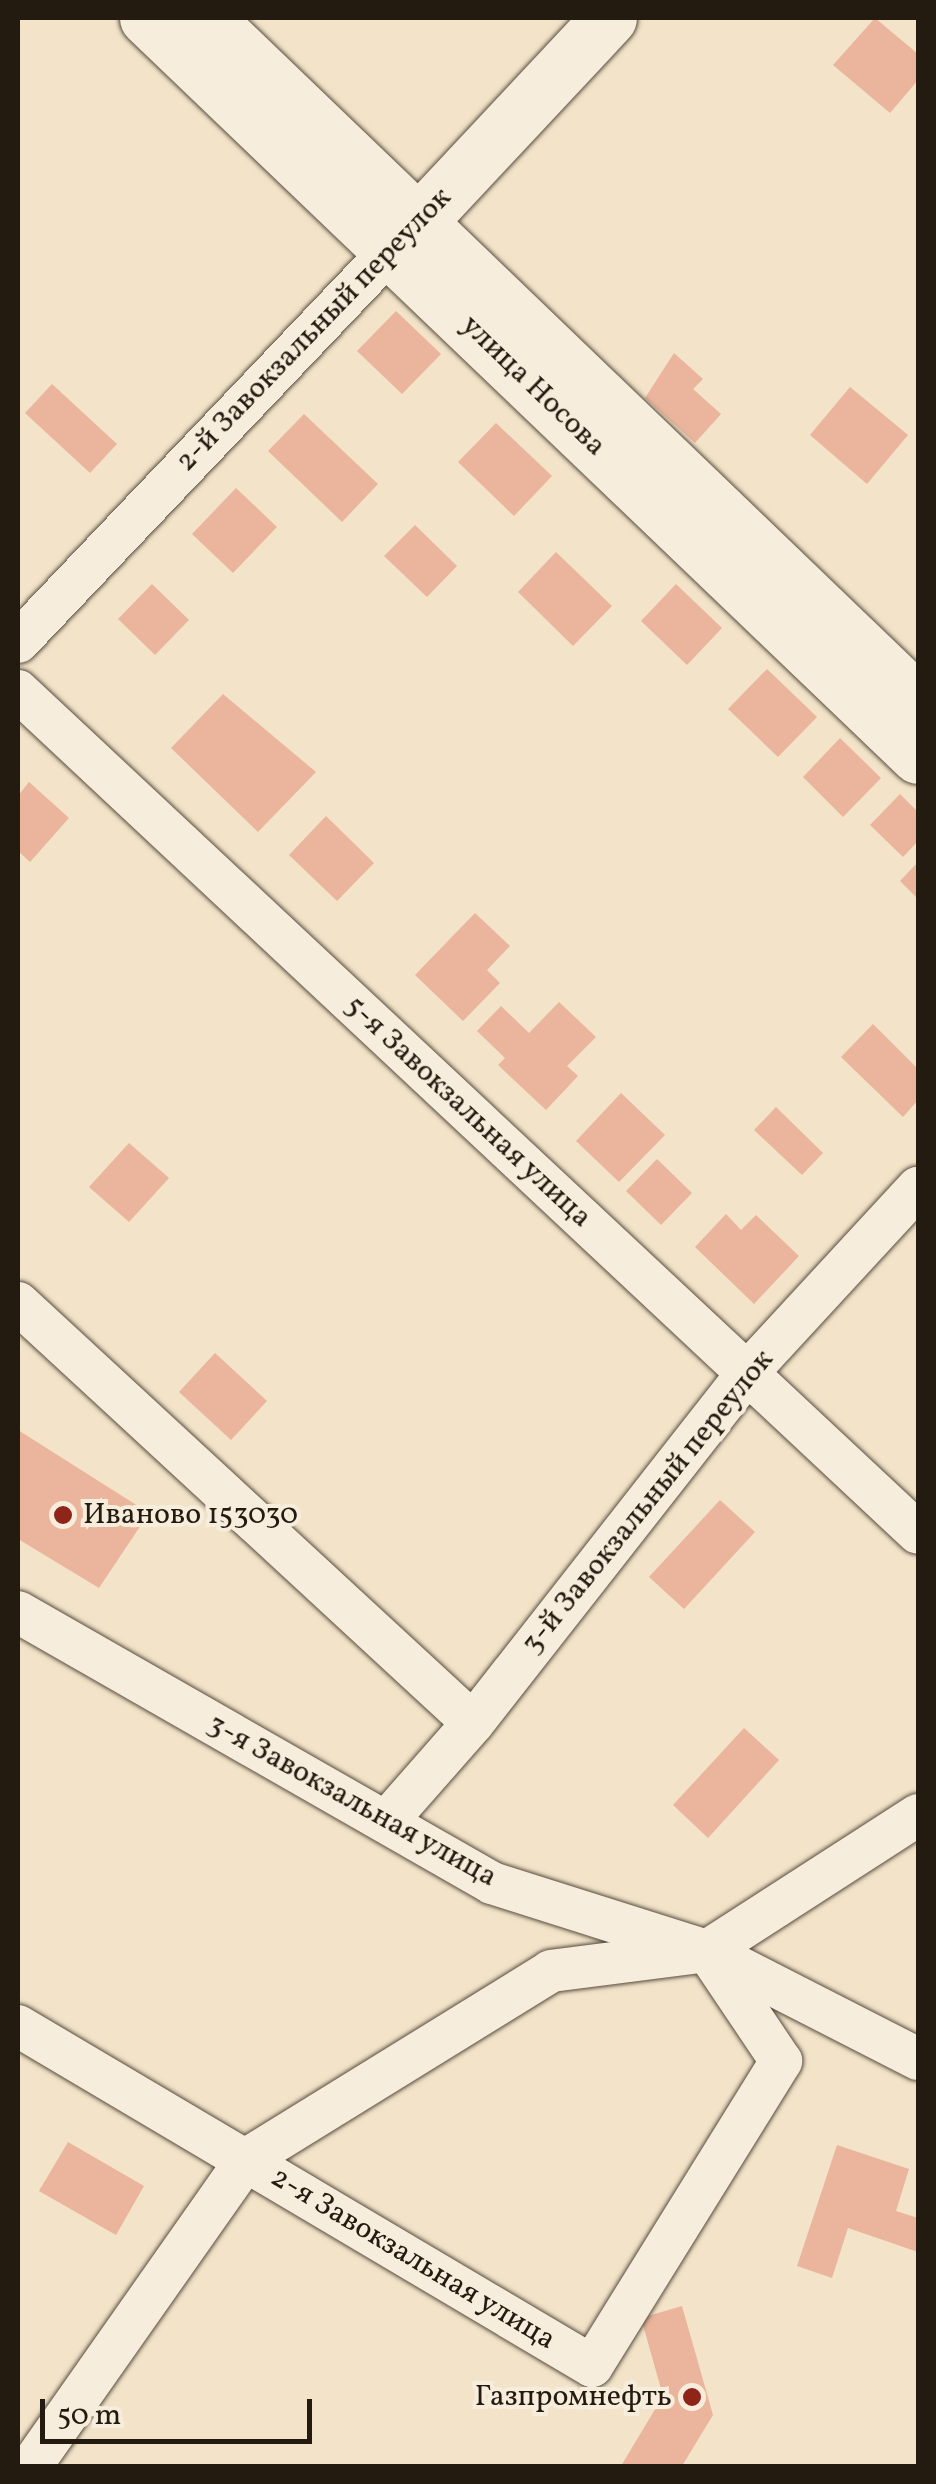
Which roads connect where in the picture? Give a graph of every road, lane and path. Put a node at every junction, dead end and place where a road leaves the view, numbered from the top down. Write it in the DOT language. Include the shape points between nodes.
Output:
graph roads {
  1 [pos="147,18"];
  2 [pos="206,18"];
  3 [pos="609,18"];
  4 [pos="405,236"];
  5 [pos="18,642"];
  6 [pos="18,691"];
  7 [pos="918,702"];
  8 [pos="918,756"];
  9 [pos="918,1188"];
  10 [pos="18,1303"];
  11 [pos="747,1373"];
  12 [pos="918,1533"];
  13 [pos="18,1612"];
  14 [pos="473,1723"];
  15 [pos="918,1816"];
  16 [pos="386,1822"];
  17 [pos="706,1952"];
  18 [pos="18,2026"];
  19 [pos="918,2059"];
  20 [pos="248,2158"];
  21 [pos="31,2466"];
  1 -- 4 [label="main road, улица Носова"];
  2 -- 4 [label="main road, улица Носова"];
  3 -- 4 [label="main road, 2-й Завокзальный переулок"];
  4 -- 5 [label="street, 2-й Завокзальный переулок"];
  4 -- 7 [label="main road, улица Носова"];
  4 -- 8 [label="main road, улица Носова"];
  6 -- 11 [label="street, 5-я Завокзальная улица"];
  9 -- 11 [label="street, 3-й Завокзальный переулок"];
  10 -- 14 [label="street"];
  11 -- 12 [label="street, 5-я Завокзальная улица"];
  11 -- 14 [label="street, 3-й Завокзальный переулок"];
  13 -- 16 [label="street, 3-я Завокзальная улица"];
  14 -- 16 [label="street, 3-й Завокзальный переулок"];
  15 -- 17 [label="street"];
  16 -- 17 [label="street, 3-я Завокзальная улица" via="492,1882"];
  17 -- 19 [label="street, 3-я Завокзальная улица"];
  17 -- 20 [label="street" via="551,1970"];
  17 -- 20 [label="street, 2-я Завокзальная улица" via="780,2061 592,2366"];
  18 -- 20 [label="street, 2-я Завокзальная улица"];
  20 -- 21 [label="street"];
}
